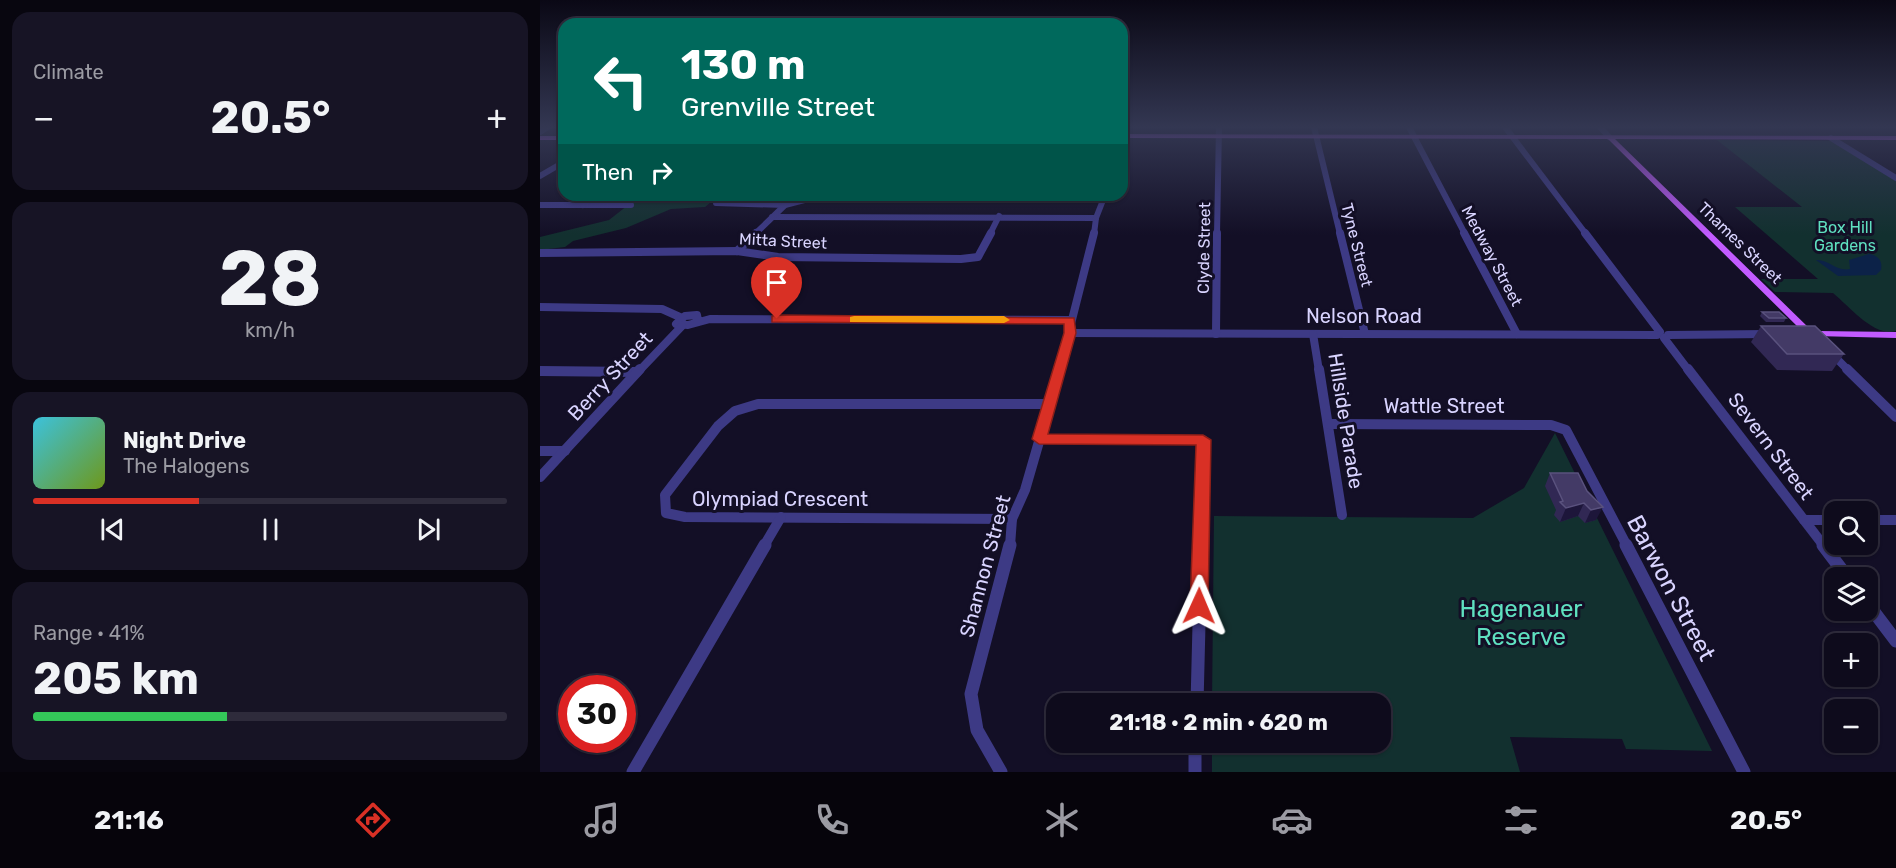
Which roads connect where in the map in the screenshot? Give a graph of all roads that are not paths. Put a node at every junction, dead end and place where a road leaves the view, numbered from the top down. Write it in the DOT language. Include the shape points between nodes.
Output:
graph roads {
  1 [pos="1219,163"];
  2 [pos="1323,163"];
  3 [pos="1428,163"];
  4 [pos="1532,163"];
  5 [pos="1635,163"];
  6 [pos="1872,163"];
  7 [pos="558,166"];
  8 [pos="540,176"];
  9 [pos="1896,178"];
  10 [pos="589,201"];
  11 [pos="801,201"];
  12 [pos="1103,201"];
  13 [pos="716,203"];
  14 [pos="540,205"];
  15 [pos="583,205"];
  16 [pos="631,205"];
  17 [pos="785,205"];
  18 [pos="999,216"];
  19 [pos="772,217"];
  20 [pos="1096,218"];
  21 [pos="737,251"];
  22 [pos="540,253"];
  23 [pos="540,307"];
  24 [pos="1070,320"];
  25 [pos="682,322"];
  26 [pos="1070,333"];
  27 [pos="1216,334"];
  28 [pos="1313,334"];
  29 [pos="1365,334"];
  30 [pos="1517,334"];
  31 [pos="1775,334"];
  32 [pos="1662,335"];
  33 [pos="1896,335"];
  34 [pos="1818,337"];
  35 [pos="540,371"];
  36 [pos="637,372"];
  37 [pos="1049,404"];
  38 [pos="1896,417"];
  39 [pos="1329,424"];
  40 [pos="1560,426"];
  41 [pos="1039,439"];
  42 [pos="540,451"];
  43 [pos="565,452"];
  44 [pos="540,477"];
  45 [pos="1342,514"];
  46 [pos="781,517"];
  47 [pos="1012,519"];
  48 [pos="1804,520"];
  49 [pos="1824,520"];
  50 [pos="1878,520"];
  51 [pos="1896,520"];
  52 [pos="1840,567"];
  53 [pos="1878,617"];
  54 [pos="1896,641"];
  55 [pos="1197,693"];
  56 [pos="1196,753"];
  57 [pos="633,772"];
  58 [pos="1001,772"];
  59 [pos="1195,772"];
  60 [pos="1744,772"];
  1 -- 27 [label="street, Clyde Street"];
  2 -- 29 [label="street, Tyne Street"];
  3 -- 30 [label="street, Medway Street"];
  4 -- 32 [label="street, Severn Street"];
  5 -- 34 [label="main road, Thames Street" via="1803,333"];
  6 -- 9 [label="street"];
  7 -- 8 [label="street"];
  10 -- 15 [label="street"];
  11 -- 17 [label="street"];
  12 -- 20 [label="street, Shannon Street"];
  13 -- 17 [label="street"];
  14 -- 15 [label="street"];
  15 -- 16 [label="street"];
  17 -- 19 [label="street"];
  18 -- 19 [label="street"];
  18 -- 20 [label="street"];
  18 -- 21 [label="street, Mitta Street" via="978,257 778,257"];
  19 -- 21 [label="street"];
  20 -- 24 [label="street, Shannon Street"];
  21 -- 22 [label="street, Mitta Street"];
  23 -- 25 [label="street" via="662,309 676,313"];
  24 -- 25 [label="street"];
  24 -- 26 [label="street, Shannon Street"];
  25 -- 36 [label="street, Berry Street"];
  26 -- 27 [label="street, Nelson Road"];
  26 -- 37 [label="street, Shannon Street"];
  27 -- 28 [label="street, Nelson Road"];
  28 -- 29 [label="street, Nelson Road"];
  28 -- 39 [label="street, Hillside Parade"];
  29 -- 30 [label="street, Nelson Road"];
  30 -- 32 [label="street, Nelson Road"];
  31 -- 32 [label="street, Nelson Road"];
  32 -- 48 [label="street, Severn Street"];
  33 -- 34 [label="main road"];
  34 -- 38 [label="street"];
  35 -- 36 [label="street"];
  36 -- 43 [label="street, Berry Street"];
  37 -- 41 [label="street, Shannon Street"];
  37 -- 46 [label="street, Olympiad Crescent" via="758,404 735,411 718,426 665,495 666,513 684,517"];
  39 -- 40 [label="street, Wattle Street"];
  39 -- 45 [label="street, Hillside Parade"];
  40 -- 60 [label="street, Barwon Street" via="1566,430"];
  41 -- 47 [label="street, Shannon Street" via="1025,490"];
  41 -- 55 [label="street" via="1203,440"];
  42 -- 43 [label="street"];
  43 -- 44 [label="street, Berry Street"];
  46 -- 47 [label="street, Olympiad Crescent"];
  46 -- 57 [label="street"];
  47 -- 58 [label="street, Shannon Street" via="1010,546 971,694 977,730"];
  48 -- 49 [label="street"];
  48 -- 52 [label="street, Severn Street"];
  50 -- 51 [label="street"];
  53 -- 54 [label="street"];
  56 -- 59 [label="street"];
}
